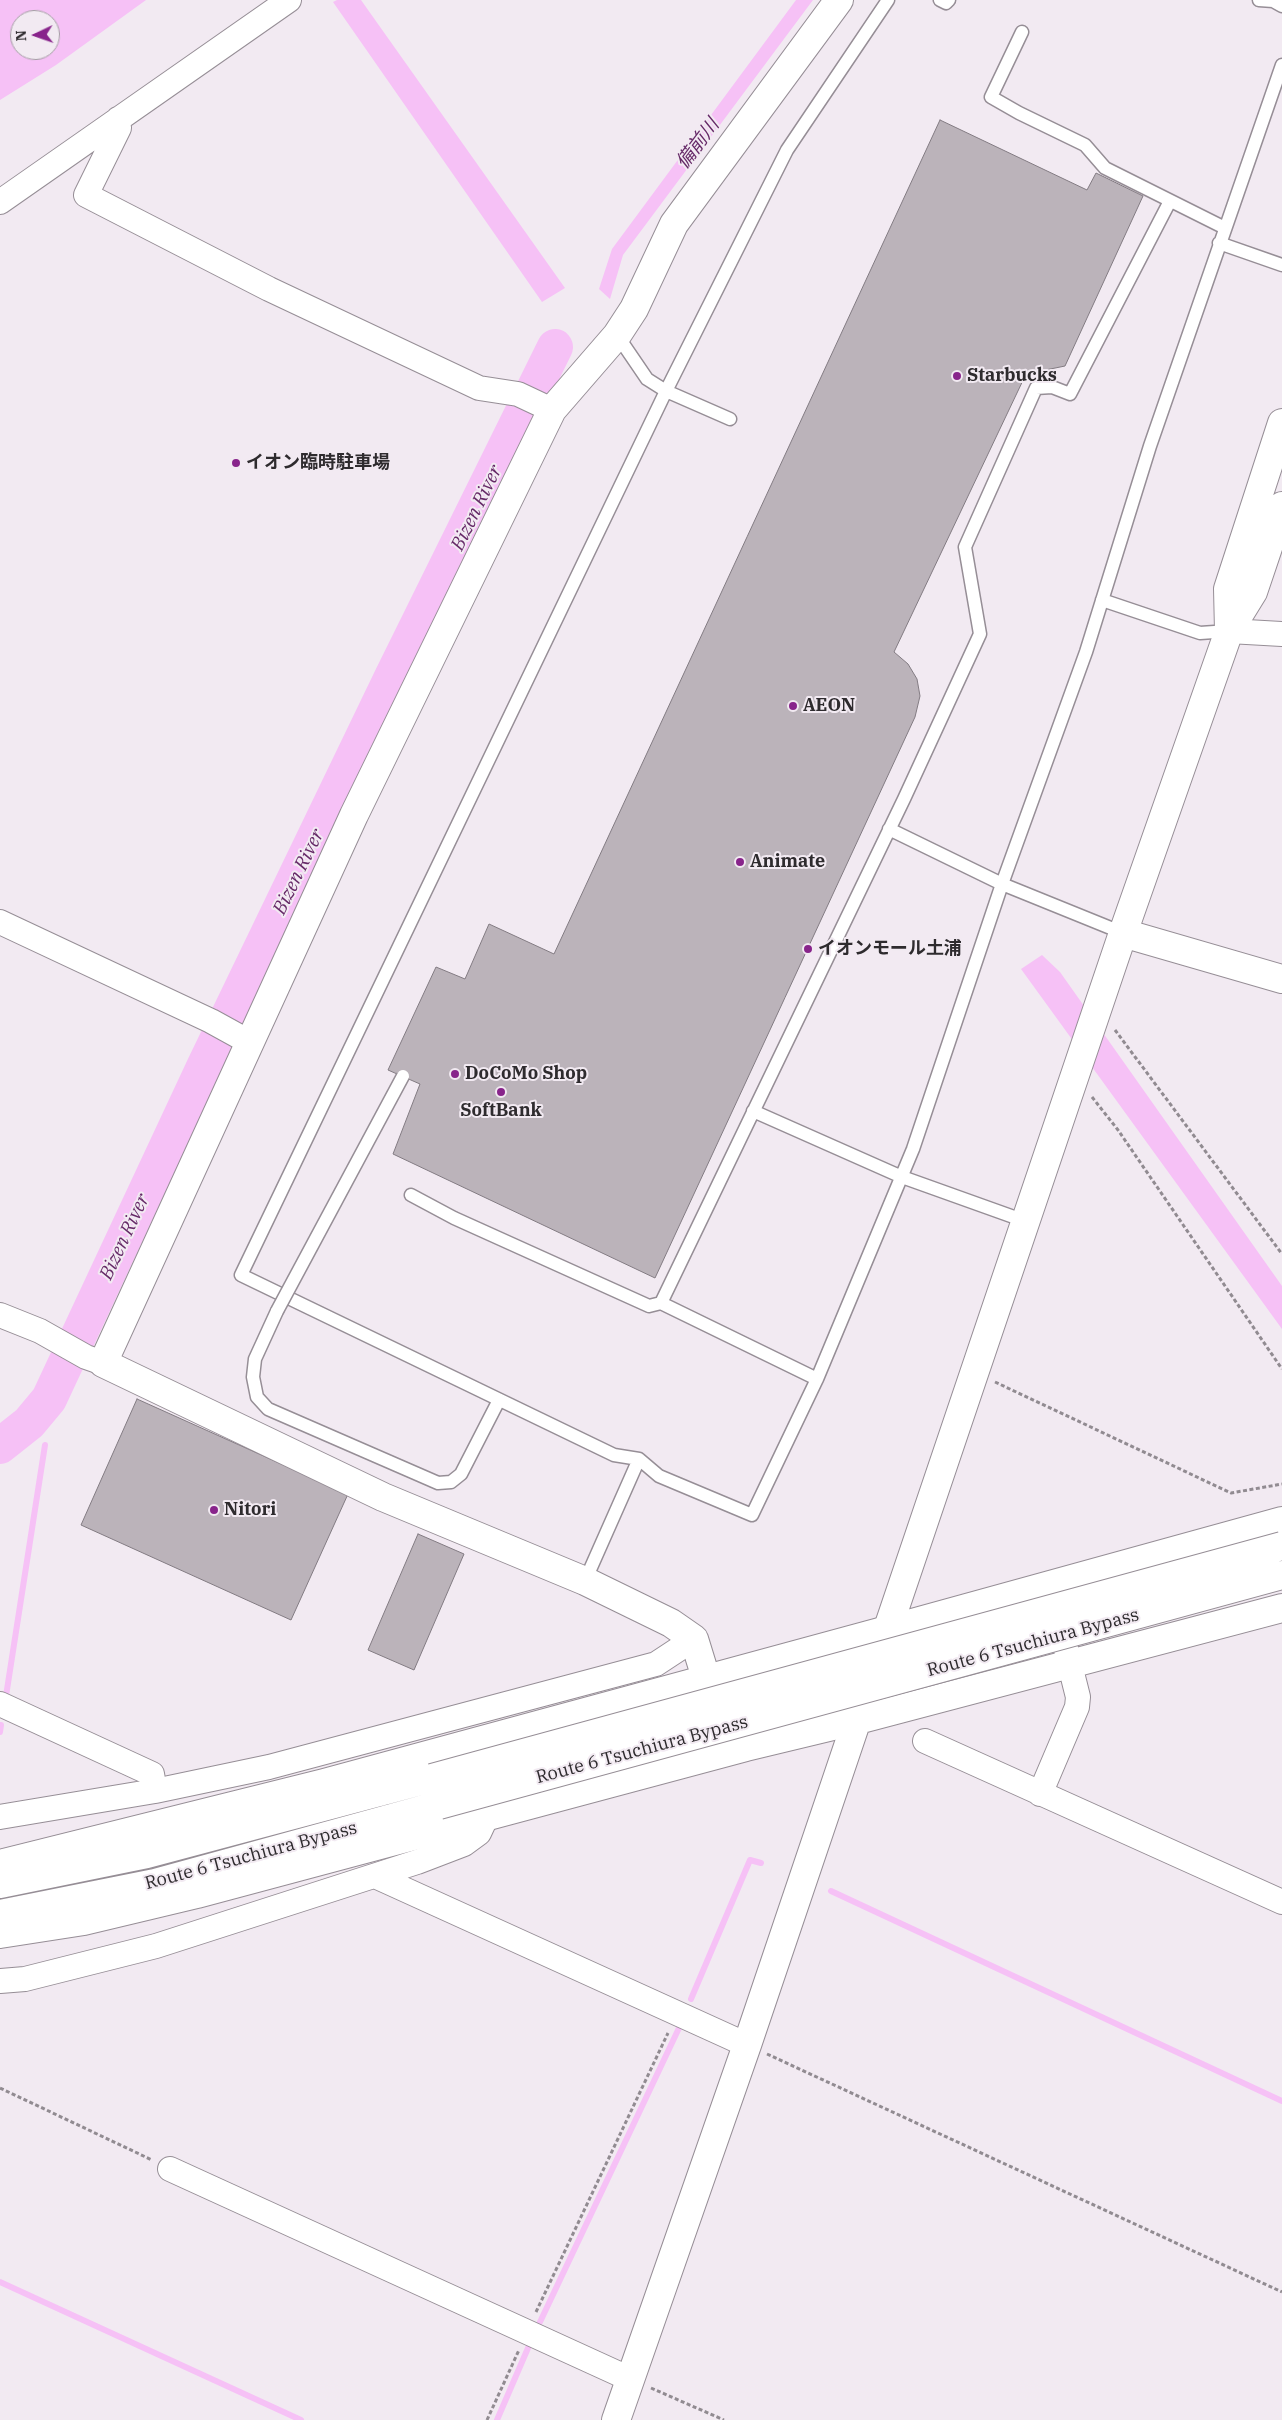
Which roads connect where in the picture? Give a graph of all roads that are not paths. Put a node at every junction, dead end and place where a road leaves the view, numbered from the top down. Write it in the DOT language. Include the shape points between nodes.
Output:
graph roads {
  1 [pos="289,0"];
  2 [pos="838,0"];
  3 [pos="888,0"];
  4 [pos="940,0"];
  5 [pos="949,0"];
  6 [pos="1259,0"];
  7 [pos="1282,6"];
  8 [pos="1022,32"];
  9 [pos="1282,65"];
  10 [pos="118,119"];
  11 [pos="1170,201"];
  12 [pos="0,202"];
  13 [pos="1225,228"];
  14 [pos="1220,243"];
  15 [pos="1282,265"];
  16 [pos="617,335"];
  17 [pos="666,391"];
  18 [pos="536,402"];
  19 [pos="730,420"];
  20 [pos="1282,423"];
  21 [pos="1282,506"];
  22 [pos="1102,600"];
  23 [pos="1230,631"];
  24 [pos="1282,634"];
  25 [pos="889,828"];
  26 [pos="1002,884"];
  27 [pos="0,922"];
  28 [pos="1123,933"];
  29 [pos="1282,980"];
  30 [pos="242,1038"];
  31 [pos="403,1076"];
  32 [pos="753,1111"];
  33 [pos="902,1177"];
  34 [pos="411,1196"];
  35 [pos="1025,1221"];
  36 [pos="661,1303"];
  37 [pos="0,1315"];
  38 [pos="94,1360"];
  39 [pos="817,1379"];
  40 [pos="499,1400"];
  41 [pos="639,1459"];
  42 [pos="1282,1522"];
  43 [pos="1282,1546"];
  44 [pos="1282,1576"];
  45 [pos="585,1581"];
  46 [pos="1050,1585"];
  47 [pos="1282,1608"];
  48 [pos="887,1630"];
  49 [pos="694,1639"];
  50 [pos="1070,1664"];
  51 [pos="706,1678"];
  52 [pos="0,1704"];
  53 [pos="854,1722"];
  54 [pos="925,1741"];
  55 [pos="746,1747"];
  56 [pos="155,1791"];
  57 [pos="1040,1794"];
  58 [pos="0,1817"];
  59 [pos="486,1818"];
  60 [pos="0,1864"];
  61 [pos="375,1876"];
  62 [pos="0,1884"];
  63 [pos="1282,1902"];
  64 [pos="0,1914"];
  65 [pos="0,1934"];
  66 [pos="0,1981"];
  67 [pos="746,2045"];
  68 [pos="170,2169"];
  69 [pos="630,2379"];
  70 [pos="616,2420"];
  1 -- 10 [label="street"];
  2 -- 16 [label="main road" via="674,224 634,308"];
  3 -- 17 [label="lane" via="787,150"];
  4 -- 5 [label="lane" via="946,3"];
  6 -- 7 [label="lane"];
  8 -- 11 [label="lane" via="991,96 1085,145 1105,168"];
  9 -- 13 [label="lane"];
  10 -- 12 [label="street"];
  10 -- 18 [label="street" via="119,128 86,195 269,289 479,388"];
  11 -- 13 [label="lane"];
  11 -- 25 [label="lane" via="1070,394 1052,387 1036,388 996,474 965,547 980,634"];
  13 -- 14 [label="lane"];
  14 -- 15 [label="lane"];
  14 -- 22 [label="lane" via="1148,452"];
  16 -- 17 [label="lane" via="647,378"];
  16 -- 18 [label="main road"];
  17 -- 19 [label="lane"];
  17 -- 40 [label="lane" via="241,1275"];
  18 -- 30 [label="main road" via="354,815"];
  20 -- 23 [label="main road" via="1228,589"];
  21 -- 23 [label="main road" via="1253,592"];
  22 -- 23 [label="lane" via="1200,633"];
  22 -- 26 [label="lane"];
  23 -- 24 [label="street"];
  23 -- 28 [label="main road"];
  25 -- 26 [label="lane"];
  25 -- 32 [label="lane"];
  26 -- 28 [label="lane"];
  26 -- 33 [label="lane"];
  27 -- 30 [label="street"];
  28 -- 29 [label="main road"];
  28 -- 35 [label="main road"];
  30 -- 38 [label="main road"];
  31 -- 40 [label="lane, bridge" via="254,1359 257,1397 268,1410 438,1483 451,1482 460,1474"];
  32 -- 33 [label="lane"];
  32 -- 36 [label="lane"];
  33 -- 35 [label="lane"];
  33 -- 39 [label="lane"];
  34 -- 36 [label="lane" via="649,1306"];
  35 -- 48 [label="main road"];
  36 -- 39 [label="lane"];
  37 -- 38 [label="street" via="40,1331"];
  38 -- 45 [label="main road" via="383,1497"];
  39 -- 41 [label="lane" via="752,1516 659,1476"];
  40 -- 41 [label="lane" via="614,1455"];
  41 -- 45 [label="lane"];
  42 -- 46 [label="main road"];
  43 -- 62 [label="main road, Route 6 Tsuchiura Bypass, bridge" via="147,1854"];
  44 -- 64 [label="main road, Route 6 Tsuchiura Bypass, bridge" via="155,1883"];
  45 -- 49 [label="main road" via="671,1623"];
  46 -- 48 [label="main road"];
  46 -- 50 [label="street"];
  47 -- 50 [label="main road"];
  48 -- 51 [label="main road"];
  48 -- 53 [label="main road"];
  49 -- 51 [label="main road"];
  49 -- 56 [label="street" via="656,1664 269,1767"];
  50 -- 53 [label="main road"];
  50 -- 57 [label="street" via="1078,1697 1077,1707"];
  51 -- 55 [label="main road" via="714,1716 727,1737"];
  51 -- 60 [label="main road" via="324,1783"];
  52 -- 56 [label="street" via="152,1774"];
  53 -- 55 [label="main road"];
  53 -- 67 [label="main road"];
  54 -- 57 [label="street"];
  55 -- 59 [label="main road"];
  56 -- 58 [label="street"];
  57 -- 63 [label="street"];
  59 -- 61 [label="street" via="479,1833 464,1844"];
  59 -- 65 [label="main road" via="84,1921"];
  61 -- 66 [label="street" via="156,1946 25,1978"];
  61 -- 67 [label="street"];
  67 -- 69 [label="main road"];
  68 -- 69 [label="street"];
  69 -- 70 [label="main road"];
}
